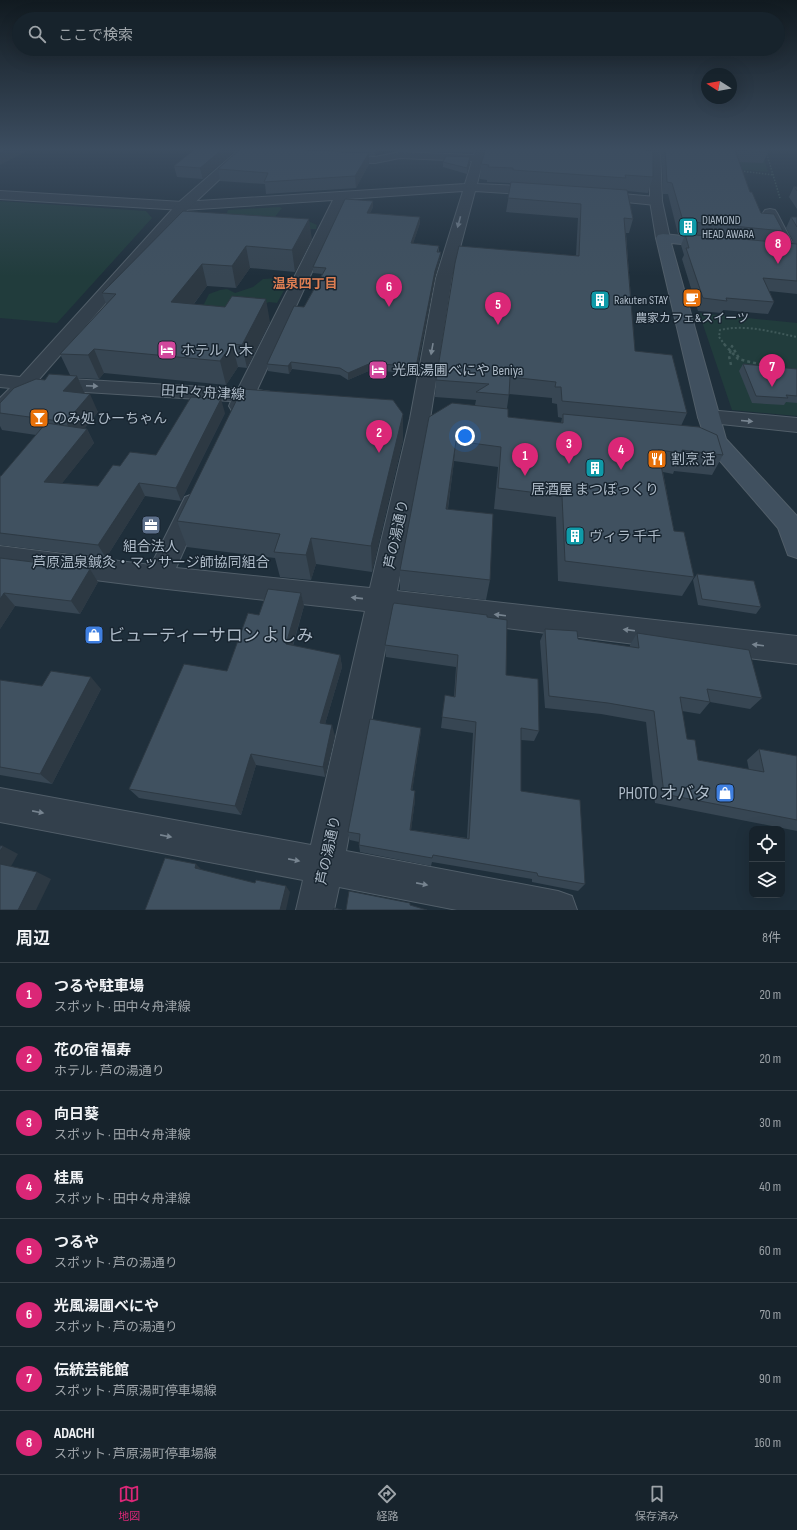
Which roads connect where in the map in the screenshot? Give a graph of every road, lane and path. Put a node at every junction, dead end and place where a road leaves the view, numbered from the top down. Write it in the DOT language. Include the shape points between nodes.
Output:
graph roads {
  1 [pos="201,190"];
  2 [pos="413,190"];
  3 [pos="467,190"];
  4 [pos="527,190"];
  5 [pos="655,190"];
  6 [pos="388,192"];
  7 [pos="553,192"];
  8 [pos="0,195"];
  9 [pos="585,195"];
  10 [pos="341,196"];
  11 [pos="656,201"];
  12 [pos="183,206"];
  13 [pos="770,214"];
  14 [pos="663,238"];
  15 [pos="727,244"];
  16 [pos="791,246"];
  17 [pos="766,248"];
  18 [pos="797,336"];
  19 [pos="740,360"];
  20 [pos="731,365"];
  21 [pos="768,367"];
  22 [pos="0,380"];
  23 [pos="25,382"];
  24 [pos="245,394"];
  25 [pos="291,399"];
  26 [pos="0,411"];
  27 [pos="708,417"];
  28 [pos="232,422"];
  29 [pos="797,425"];
  30 [pos="695,440"];
  31 [pos="716,442"];
  32 [pos="202,486"];
  33 [pos="793,525"];
  34 [pos="797,548"];
  35 [pos="0,557"];
  36 [pos="158,577"];
  37 [pos="382,601"];
  38 [pos="797,650"];
  39 [pos="0,805"];
  40 [pos="324,866"];
  41 [pos="315,910"];
  42 [pos="558,910"];
  1 -- 12 [label="street"];
  2 -- 6 [label="street"];
  3 -- 37 [label="street, 芦の湯通り, one-way" via="444,278 421,413"];
  4 -- 7 [label="street"];
  5 -- 11 [label="street"];
  6 -- 10 [label="street"];
  8 -- 12 [label="street"];
  9 -- 11 [label="street"];
  10 -- 12 [label="street"];
  10 -- 24 [label="street"];
  11 -- 14 [label="street"];
  12 -- 23 [label="street"];
  13 -- 16 [label="street"];
  14 -- 15 [label="main road"];
  14 -- 27 [label="main road"];
  16 -- 17 [label="main road"];
  18 -- 19 [label="path" via="752,329 720,330 719,338 732,355"];
  19 -- 20 [label="path" via="732,346 729,356"];
  19 -- 21 [label="path"];
  22 -- 23 [label="street, 田中々舟津線"];
  23 -- 24 [label="street, 田中々舟津線, one-way"];
  23 -- 26 [label="street"];
  24 -- 25 [label="street, 田中々舟津線"];
  24 -- 28 [label="street"];
  27 -- 29 [label="street, one-way"];
  27 -- 31 [label="main road"];
  30 -- 31 [label="street"];
  31 -- 33 [label="main road"];
  32 -- 36 [label="street"];
  33 -- 34 [label="main road"];
  35 -- 36 [label="street"];
  37 -- 36 [label="street, one-way"];
  38 -- 37 [label="street, one-way"];
  37 -- 40 [label="street, 芦の湯通り"];
  39 -- 40 [label="street, one-way"];
  40 -- 41 [label="street, 芦の湯通り"];
  40 -- 42 [label="street, one-way"];
}
